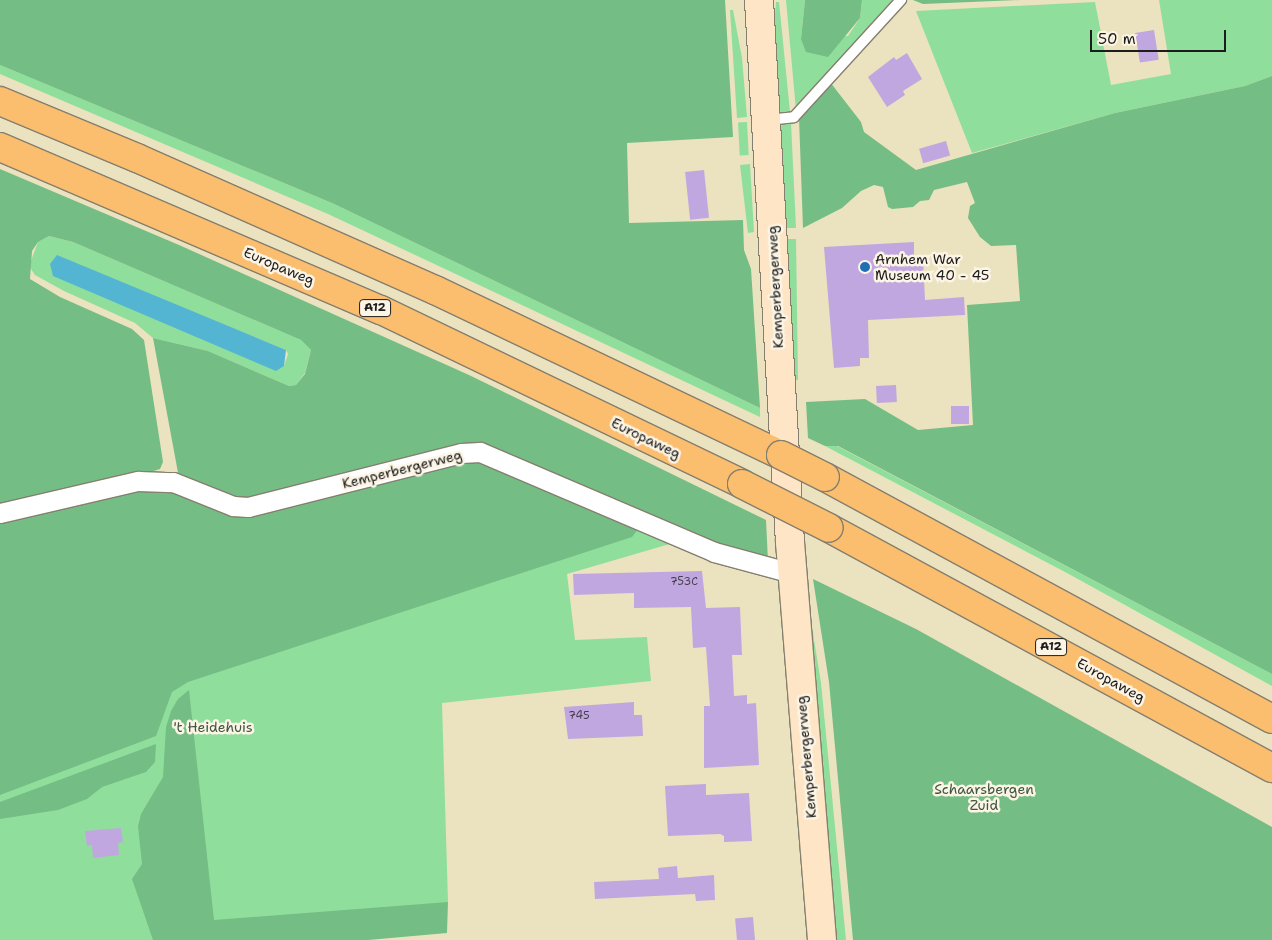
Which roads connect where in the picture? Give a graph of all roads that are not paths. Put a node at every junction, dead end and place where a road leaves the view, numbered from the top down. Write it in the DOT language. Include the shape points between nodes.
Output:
graph roads {
  1 [pos="759,0"];
  2 [pos="901,0"];
  3 [pos="0,101"];
  4 [pos="766,120"];
  5 [pos="0,147"];
  6 [pos="0,513"];
  7 [pos="792,573"];
  8 [pos="1200,679"];
  9 [pos="1272,710"];
  10 [pos="1272,720"];
  11 [pos="1272,768"];
  12 [pos="822,940"];
  1 -- 4 [label="main road, Kemperbergerweg"];
  2 -- 4 [label="lane" via="794,117"];
  3 -- 8 [label="highway, bridge" via="435,290 739,434 826,477"];
  4 -- 7 [label="main road, Kemperbergerweg"];
  5 -- 11 [label="highway, Europaweg / A12, bridge" via="381,310 742,484"];
  6 -- 7 [label="street, Kemperbergerweg" via="138,481 174,482 233,506 248,508 461,453 480,452 714,552"];
  7 -- 12 [label="main road, Kemperbergerweg"];
  8 -- 9 [label="highway"];
  8 -- 10 [label="highway"];
}
